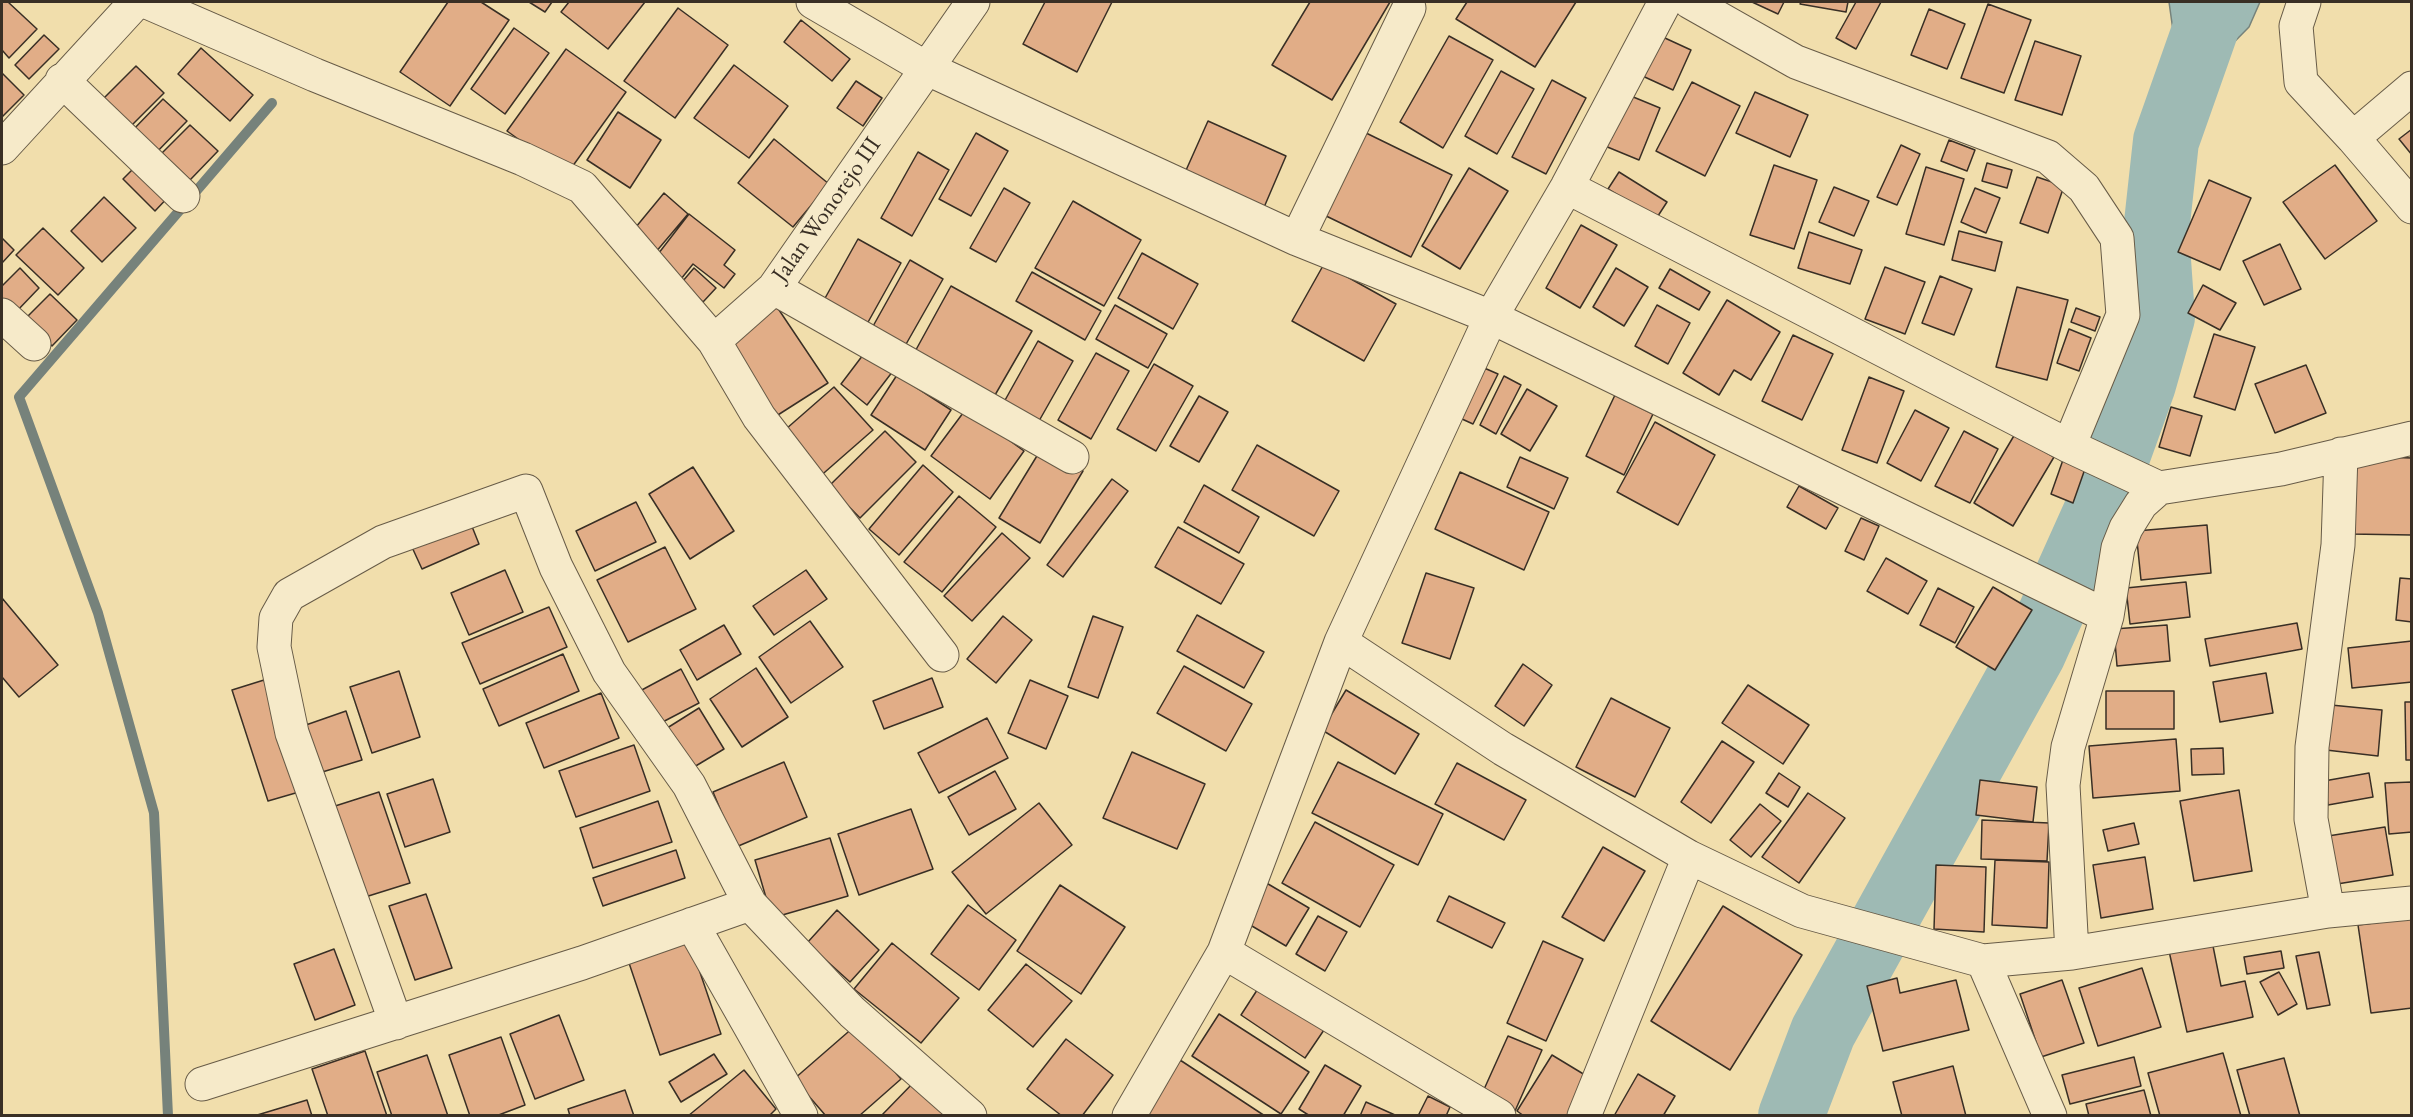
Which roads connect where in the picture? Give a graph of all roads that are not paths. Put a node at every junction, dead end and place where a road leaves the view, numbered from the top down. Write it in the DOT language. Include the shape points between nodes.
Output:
graph roads {
  1 [pos="136,2"];
  2 [pos="147,2"];
  3 [pos="813,2"];
  4 [pos="973,2"];
  5 [pos="1665,2"];
  6 [pos="2304,2"];
  7 [pos="1702,5"];
  8 [pos="1409,8"];
  9 [pos="926,68"];
  10 [pos="62,80"];
  11 [pos="2412,88"];
  12 [pos="2353,138"];
  13 [pos="2,148"];
  14 [pos="1567,187"];
  15 [pos="183,196"];
  16 [pos="2412,207"];
  17 [pos="1297,239"];
  18 [pos="774,288"];
  19 [pos="2,315"];
  20 [pos="1491,317"];
  21 [pos="714,340"];
  22 [pos="34,344"];
  23 [pos="2412,438"];
  24 [pos="2076,449"];
  25 [pos="2341,454"];
  26 [pos="1072,457"];
  27 [pos="2153,485"];
  28 [pos="2103,614"];
  29 [pos="1341,642"];
  30 [pos="942,655"];
  31 [pos="1689,857"];
  32 [pos="750,903"];
  33 [pos="2412,903"];
  34 [pos="2328,911"];
  35 [pos="692,924"];
  36 [pos="1224,952"];
  37 [pos="2072,953"];
  38 [pos="1983,962"];
  39 [pos="396,1023"];
  40 [pos="202,1084"];
  41 [pos="801,1116"];
  42 [pos="970,1116"];
  43 [pos="1129,1116"];
  44 [pos="1499,1116"];
  45 [pos="1584,1116"];
  46 [pos="2050,1116"];
  1 -- 10 [label="street"];
  2 -- 21 [label="street" via="582,187"];
  3 -- 9 [label="street"];
  4 -- 9 [label="street, Jalan Wonorejo III"];
  5 -- 14 [label="street"];
  6 -- 12 [label="street" via="2296,26 2301,82"];
  7 -- 24 [label="street" via="1796,62 2048,157 2084,188 2117,238 2123,315"];
  8 -- 17 [label="street"];
  9 -- 17 [label="street"];
  9 -- 18 [label="street, Jalan Wonorejo III"];
  10 -- 13 [label="street"];
  10 -- 15 [label="street"];
  11 -- 12 [label="street"];
  12 -- 16 [label="street"];
  14 -- 20 [label="street"];
  14 -- 24 [label="street"];
  17 -- 20 [label="street"];
  18 -- 21 [label="street, Jalan Wonorejo III"];
  18 -- 26 [label="street"];
  19 -- 22 [label="street"];
  20 -- 28 [label="street"];
  20 -- 29 [label="street"];
  21 -- 30 [label="street" via="759,417"];
  23 -- 25 [label="street"];
  24 -- 27 [label="street"];
  25 -- 27 [label="street" via="2281,469"];
  25 -- 34 [label="street" via="2338,545 2312,747 2311,819"];
  27 -- 28 [label="street" via="2126,528"];
  28 -- 37 [label="street" via="2068,747 2063,784"];
  29 -- 31 [label="street" via="1503,749"];
  29 -- 36 [label="street"];
  31 -- 38 [label="street" via="1802,911"];
  31 -- 45 [label="street"];
  32 -- 35 [label="street"];
  32 -- 39 [label="street" via="689,784 609,672 556,567 526,491 383,542 289,595 276,618 274,647 292,734"];
  32 -- 42 [label="street" via="852,1012"];
  33 -- 34 [label="street"];
  34 -- 37 [label="street"];
  35 -- 39 [label="street"];
  35 -- 41 [label="street"];
  36 -- 43 [label="street"];
  36 -- 44 [label="street"];
  37 -- 38 [label="street"];
  38 -- 46 [label="street"];
  39 -- 40 [label="street"];
}
